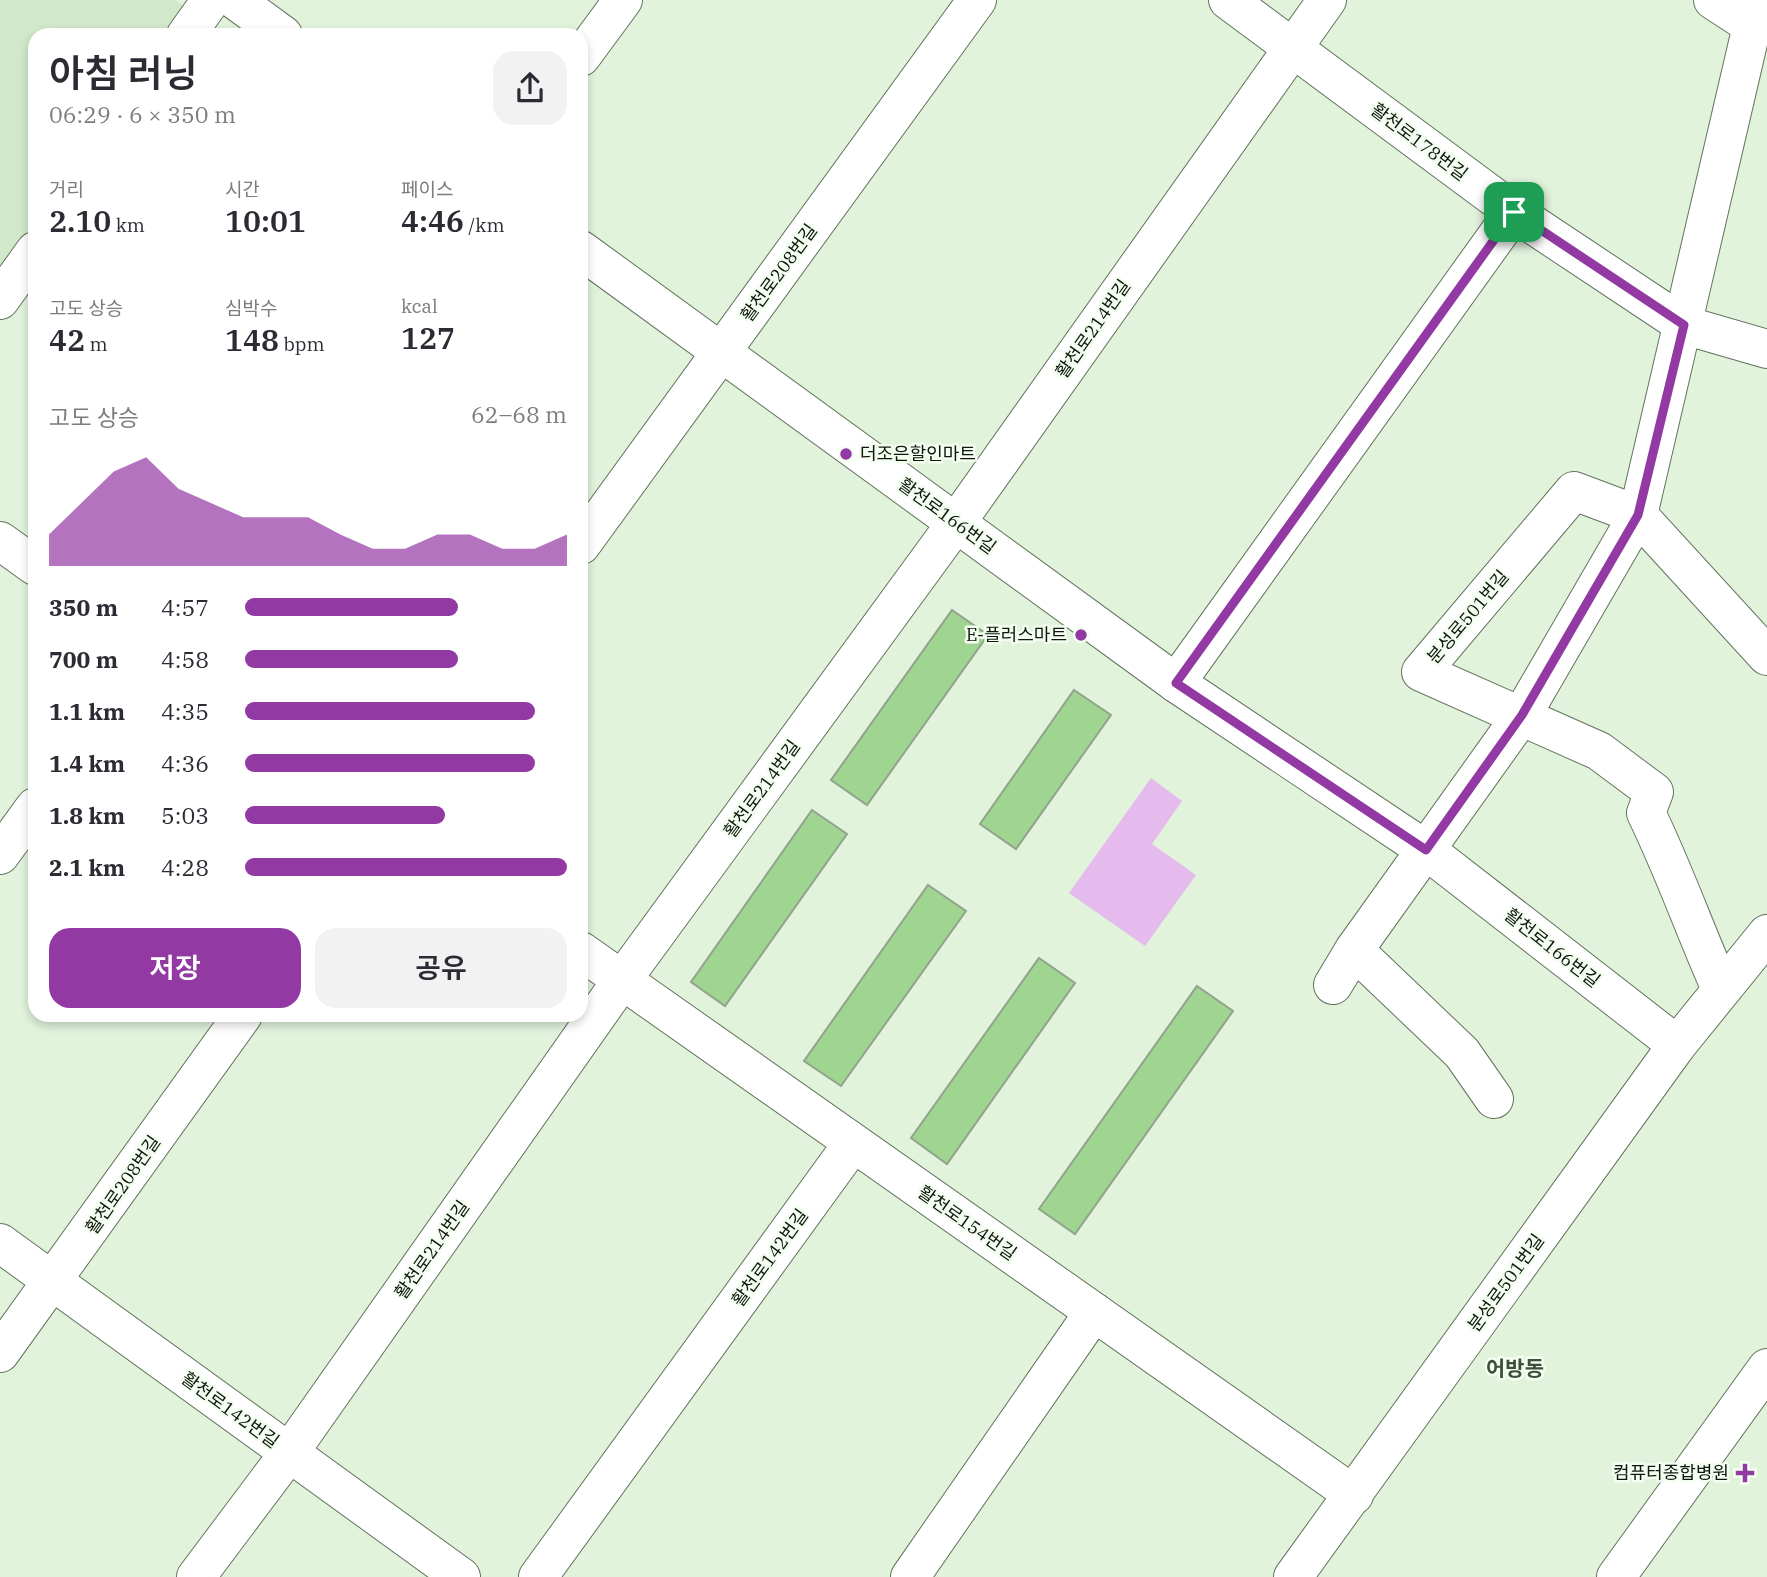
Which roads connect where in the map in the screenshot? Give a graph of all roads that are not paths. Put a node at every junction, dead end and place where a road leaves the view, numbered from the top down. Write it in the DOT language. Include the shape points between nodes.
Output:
graph roads {
  1 [pos="211,0"];
  2 [pos="234,0"];
  3 [pos="623,0"];
  4 [pos="977,0"];
  5 [pos="1228,0"];
  6 [pos="1327,0"];
  7 [pos="1713,0"];
  8 [pos="1755,13"];
  9 [pos="191,28"];
  10 [pos="273,28"];
  11 [pos="588,48"];
  12 [pos="1293,48"];
  13 [pos="1514,212"];
  14 [pos="588,255"];
  15 [pos="28,261"];
  16 [pos="0,300"];
  17 [pos="1684,325"];
  18 [pos="1767,349"];
  19 [pos="722,351"];
  20 [pos="1638,515"];
  21 [pos="956,523"];
  22 [pos="588,535"];
  23 [pos="0,541"];
  24 [pos="28,561"];
  25 [pos="1767,656"];
  26 [pos="1176,683"];
  27 [pos="1522,715"];
  28 [pos="28,817"];
  29 [pos="1426,850"];
  30 [pos="0,855"];
  31 [pos="1767,934"];
  32 [pos="1354,950"];
  33 [pos="588,956"];
  34 [pos="622,980"];
  35 [pos="1333,985"];
  36 [pos="1721,989"];
  37 [pos="238,1022"];
  38 [pos="1677,1045"];
  39 [pos="1494,1099"];
  40 [pos="853,1143"];
  41 [pos="0,1242"];
  42 [pos="54,1282"];
  43 [pos="1094,1312"];
  44 [pos="0,1353"];
  45 [pos="1767,1368"];
  46 [pos="289,1453"];
  47 [pos="1354,1495"];
  48 [pos="196,1577"];
  49 [pos="461,1577"];
  50 [pos="538,1577"];
  51 [pos="910,1577"];
  52 [pos="1293,1577"];
  53 [pos="1616,1577"];
  1 -- 9 [label="street"];
  2 -- 10 [label="street"];
  3 -- 11 [label="street"];
  4 -- 19 [label="street, 활천로208번길"];
  5 -- 12 [label="street, 활천로178번길"];
  6 -- 12 [label="street, 활천로214번길"];
  7 -- 8 [label="street"];
  8 -- 17 [label="street"];
  12 -- 13 [label="street, 활천로178번길"];
  12 -- 21 [label="street, 활천로214번길"];
  13 -- 17 [label="street, 활천로178번길"];
  13 -- 26 [label="street"];
  14 -- 19 [label="street, 활천로166번길"];
  15 -- 16 [label="street"];
  17 -- 18 [label="street, 활천로178번길"];
  17 -- 20 [label="street"];
  19 -- 21 [label="street, 활천로166번길"];
  19 -- 22 [label="street, 활천로208번길"];
  20 -- 25 [label="street, 분성로501번길"];
  20 -- 27 [label="street"];
  20 -- 27 [label="street, 분성로501번길" via="1574,491 1421,673"];
  21 -- 26 [label="street, 활천로166번길"];
  21 -- 34 [label="street, 활천로214번길"];
  23 -- 24 [label="street"];
  26 -- 29 [label="street, 활천로166번길"];
  27 -- 29 [label="street"];
  27 -- 36 [label="street, 분성로501번길" via="1599,751 1654,792 1646,813"];
  28 -- 30 [label="street"];
  29 -- 32 [label="street"];
  29 -- 38 [label="street, 활천로166번길"];
  31 -- 36 [label="street, 분성로501번길"];
  32 -- 35 [label="street"];
  32 -- 39 [label="street" via="1462,1053"];
  33 -- 34 [label="street, 활천로154번길"];
  34 -- 40 [label="street, 활천로154번길"];
  34 -- 46 [label="street, 활천로214번길"];
  36 -- 38 [label="street, 분성로501번길"];
  37 -- 42 [label="street, 활천로208번길"];
  38 -- 47 [label="street, 분성로501번길"];
  40 -- 43 [label="street, 활천로154번길"];
  40 -- 50 [label="street, 활천로142번길"];
  41 -- 42 [label="street, 활천로142번길"];
  42 -- 44 [label="street, 활천로208번길"];
  42 -- 46 [label="street, 활천로142번길"];
  43 -- 47 [label="street, 활천로154번길"];
  43 -- 51 [label="street"];
  45 -- 53 [label="street"];
  46 -- 48 [label="street, 활천로214번길"];
  46 -- 49 [label="street, 활천로142번길"];
  47 -- 52 [label="street, 분성로501번길"];
}
